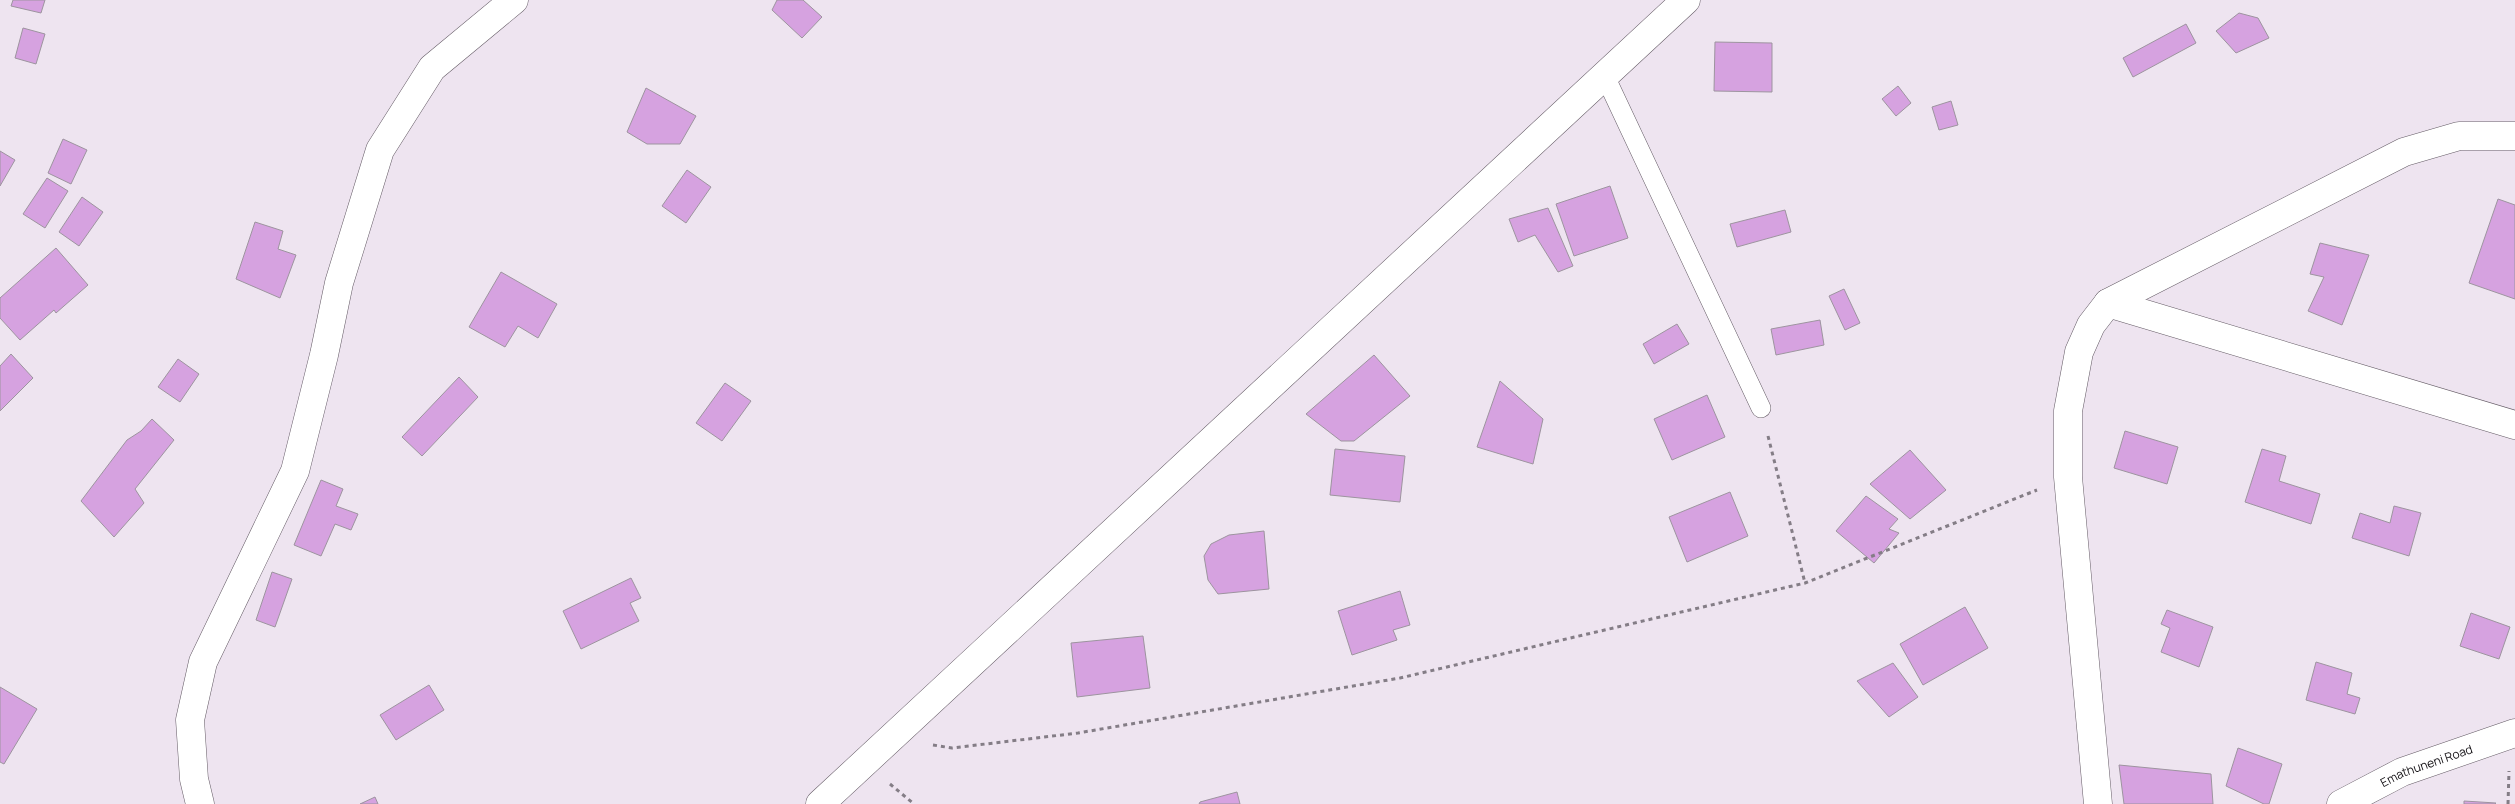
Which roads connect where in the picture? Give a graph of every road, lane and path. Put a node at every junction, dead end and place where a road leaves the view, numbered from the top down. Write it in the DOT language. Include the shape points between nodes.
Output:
graph roads {
  1 [pos="514,0"];
  2 [pos="1686,0"];
  3 [pos="1604,74"];
  4 [pos="2515,136"];
  5 [pos="2108,303"];
  6 [pos="1761,408"];
  7 [pos="2515,425"];
  8 [pos="2068,477"];
  9 [pos="1805,583"];
  10 [pos="2515,733"];
  11 [pos="892,738"];
  12 [pos="2509,769"];
  13 [pos="200,804"];
  14 [pos="820,804"];
  15 [pos="2098,804"];
  16 [pos="2341,804"];
  17 [pos="2508,804"];
  1 -- 13 [label="street" via="432,68 380,150 339,283 295,472 203,662 190,720 194,779"];
  2 -- 3 [label="street"];
  3 -- 6 [label="lane"];
  3 -- 11 [label="street"];
  4 -- 5 [label="street" via="2459,136 2404,152"];
  5 -- 7 [label="street"];
  5 -- 8 [label="street" via="2091,325 2079,352 2068,411"];
  6 -- 9 [label="path"];
  8 -- 9 [label="path"];
  8 -- 15 [label="street"];
  9 -- 11 [label="path" via="1400,678 1088,731 952,748"];
  10 -- 16 [label="street, Emathuneni Road" via="2402,772"];
  11 -- 14 [label="street"];
  12 -- 17 [label="path"];
}
